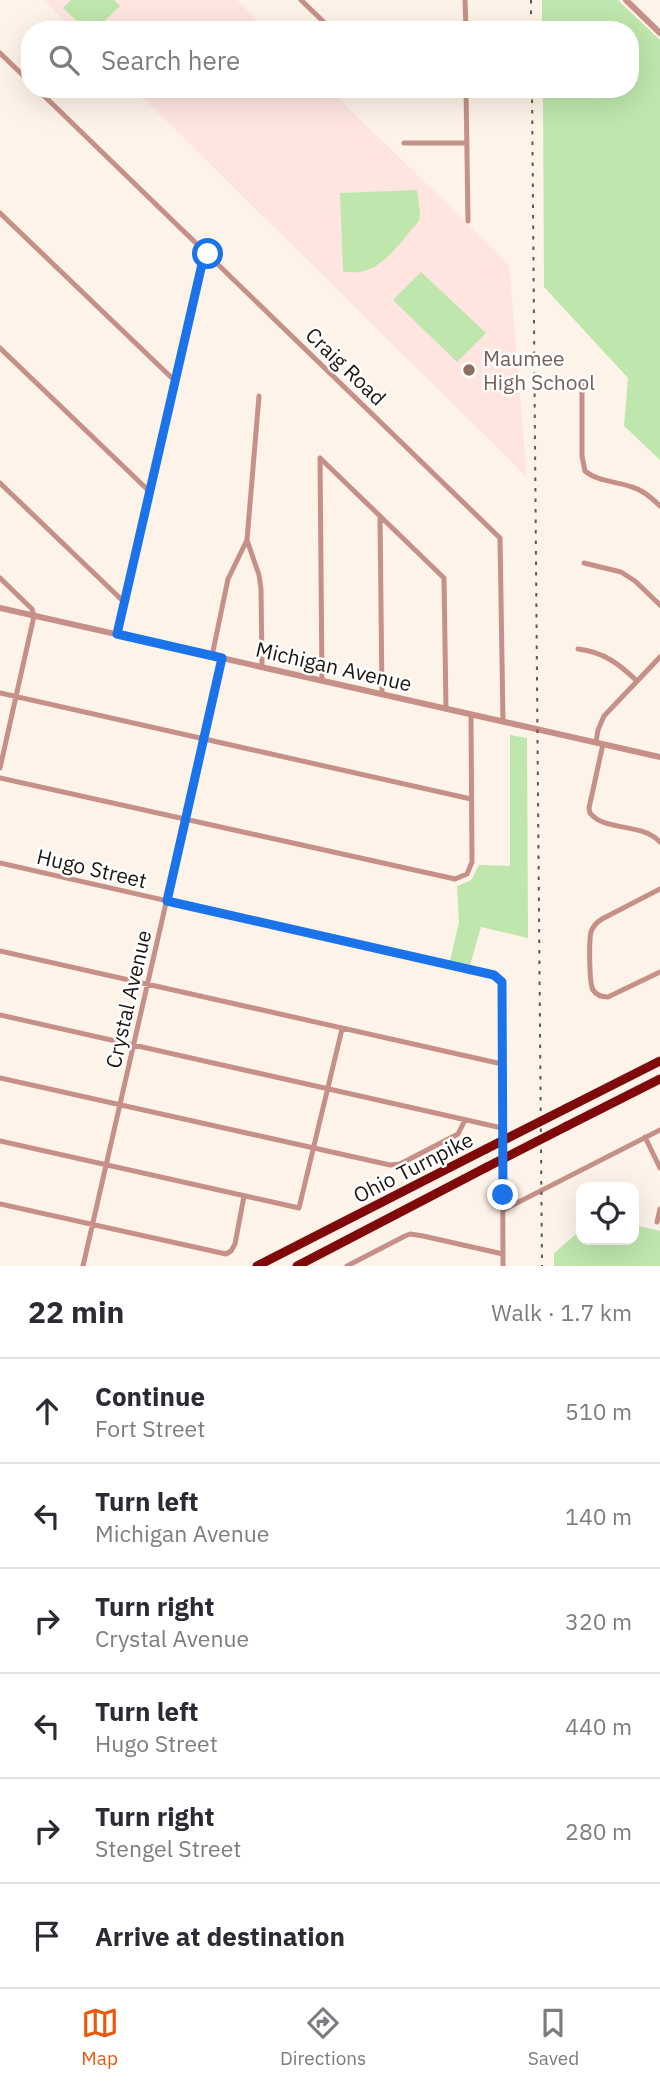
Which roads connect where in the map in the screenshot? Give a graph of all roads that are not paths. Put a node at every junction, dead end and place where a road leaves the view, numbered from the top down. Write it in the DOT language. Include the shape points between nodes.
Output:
graph roads {
  1 [pos="301,0"];
  2 [pos="466,0"];
  3 [pos="626,0"];
  4 [pos="638,0"];
  5 [pos="632,6"];
  6 [pos="323,21"];
  7 [pos="466,21"];
  8 [pos="660,33"];
  9 [pos="0,53"];
  10 [pos="21,73"];
  11 [pos="46,98"];
  12 [pos="466,98"];
  13 [pos="404,143"];
  14 [pos="466,143"];
  15 [pos="0,213"];
  16 [pos="468,221"];
  17 [pos="205,251"];
  18 [pos="0,348"];
  19 [pos="175,382"];
  20 [pos="582,383"];
  21 [pos="259,397"];
  22 [pos="0,483"];
  23 [pos="149,492"];
  24 [pos="660,506"];
  25 [pos="380,516"];
  26 [pos="247,540"];
  27 [pos="584,563"];
  28 [pos="0,578"];
  29 [pos="124,603"];
  30 [pos="660,605"];
  31 [pos="0,608"];
  32 [pos="34,616"];
  33 [pos="117,634"];
  34 [pos="578,649"];
  35 [pos="212,656"];
  36 [pos="660,657"];
  37 [pos="222,658"];
  38 [pos="262,667"];
  39 [pos="322,681"];
  40 [pos="637,681"];
  41 [pos="0,692"];
  42 [pos="382,694"];
  43 [pos="16,696"];
  44 [pos="446,709"];
  45 [pos="471,715"];
  46 [pos="503,722"];
  47 [pos="204,739"];
  48 [pos="600,743"];
  49 [pos="660,757"];
  50 [pos="0,768"];
  51 [pos="0,778"];
  52 [pos="471,799"];
  53 [pos="186,818"];
  54 [pos="660,842"];
  55 [pos="0,863"];
  56 [pos="660,890"];
  57 [pos="167,901"];
  58 [pos="0,951"];
  59 [pos="660,972"];
  60 [pos="148,984"];
  61 [pos="0,1015"];
  62 [pos="342,1028"];
  63 [pos="133,1045"];
  64 [pos="660,1061"];
  65 [pos="502,1064"];
  66 [pos="0,1078"];
  67 [pos="660,1079"];
  68 [pos="328,1089"];
  69 [pos="120,1105"];
  70 [pos="465,1120"];
  71 [pos="502,1128"];
  72 [pos="660,1130"];
  73 [pos="645,1137"];
  74 [pos="0,1141"];
  75 [pos="314,1148"];
  76 [pos="106,1165"];
  77 [pos="660,1168"];
  78 [pos="244,1196"];
  79 [pos="0,1204"];
  80 [pos="660,1209"];
  81 [pos="503,1210"];
  82 [pos="657,1222"];
  83 [pos="92,1225"];
  84 [pos="503,1254"];
  85 [pos="83,1266"];
  86 [pos="257,1266"];
  87 [pos="297,1266"];
  88 [pos="347,1266"];
  89 [pos="503,1266"];
  1 -- 6 [label="street"];
  2 -- 7 [label="street"];
  3 -- 5 [label="street"];
  4 -- 5 [label="street"];
  5 -- 8 [label="street"];
  9 -- 10 [label="street"];
  11 -- 17 [label="street, Craig Road"];
  12 -- 14 [label="street"];
  13 -- 14 [label="street"];
  14 -- 16 [label="street"];
  15 -- 19 [label="street"];
  17 -- 19 [label="street"];
  17 -- 46 [label="street, Craig Road" via="500,538"];
  18 -- 23 [label="street"];
  19 -- 23 [label="street"];
  20 -- 24 [label="street" via="585,471 634,487"];
  21 -- 26 [label="street"];
  22 -- 29 [label="street"];
  23 -- 29 [label="street"];
  25 -- 39 [label="street" via="320,458"];
  25 -- 42 [label="street"];
  25 -- 44 [label="street" via="444,578"];
  26 -- 35 [label="street" via="228,579"];
  26 -- 38 [label="street" via="261,589"];
  27 -- 30 [label="street" via="621,572"];
  28 -- 32 [label="street"];
  29 -- 33 [label="street"];
  31 -- 32 [label="street, Michigan Avenue"];
  32 -- 33 [label="street, Michigan Avenue"];
  32 -- 43 [label="street"];
  33 -- 35 [label="street, Michigan Avenue"];
  34 -- 40 [label="street" via="612,659"];
  35 -- 37 [label="street, Michigan Avenue"];
  36 -- 40 [label="street"];
  37 -- 38 [label="street, Michigan Avenue"];
  37 -- 47 [label="street, Crystal Avenue"];
  38 -- 39 [label="street, Michigan Avenue"];
  39 -- 42 [label="street, Michigan Avenue"];
  40 -- 48 [label="street" via="604,716 598,730"];
  41 -- 43 [label="street"];
  42 -- 44 [label="street, Michigan Avenue"];
  43 -- 47 [label="street"];
  43 -- 50 [label="street"];
  44 -- 45 [label="street, Michigan Avenue"];
  45 -- 46 [label="street, Michigan Avenue"];
  45 -- 52 [label="street"];
  46 -- 48 [label="street, Michigan Avenue"];
  47 -- 52 [label="street"];
  47 -- 53 [label="street, Crystal Avenue"];
  48 -- 49 [label="street, Michigan Avenue"];
  48 -- 54 [label="street" via="590,814 650,834"];
  51 -- 53 [label="street"];
  52 -- 53 [label="street" via="472,862 469,871 455,879"];
  53 -- 57 [label="street, Crystal Avenue"];
  55 -- 57 [label="street, Hugo Street"];
  56 -- 59 [label="street" via="593,928 593,989 604,998 612,996"];
  57 -- 60 [label="street, Crystal Avenue"];
  57 -- 65 [label="street, Hugo Street" via="494,975 502,982"];
  58 -- 60 [label="street"];
  60 -- 62 [label="street"];
  60 -- 63 [label="street, Crystal Avenue"];
  61 -- 63 [label="street"];
  62 -- 65 [label="street"];
  62 -- 68 [label="street"];
  63 -- 68 [label="street"];
  63 -- 69 [label="street, Crystal Avenue"];
  64 -- 86 [label="highway, Ohio Turnpike, bridge"];
  65 -- 71 [label="street"];
  66 -- 69 [label="street"];
  67 -- 87 [label="highway, Ohio Turnpike, bridge"];
  68 -- 70 [label="street"];
  68 -- 75 [label="street"];
  69 -- 75 [label="street"];
  69 -- 76 [label="street, Crystal Avenue"];
  70 -- 71 [label="street"];
  70 -- 75 [label="street" via="458,1133 394,1165"];
  71 -- 81 [label="street"];
  72 -- 73 [label="street"];
  73 -- 77 [label="street"];
  73 -- 81 [label="street"];
  74 -- 76 [label="street"];
  75 -- 78 [label="street" via="299,1208"];
  76 -- 78 [label="street"];
  76 -- 83 [label="street, Crystal Avenue"];
  78 -- 83 [label="street" via="235,1244 226,1254"];
  79 -- 83 [label="street"];
  80 -- 82 [label="street"];
  81 -- 84 [label="street"];
  83 -- 85 [label="street, Crystal Avenue"];
  84 -- 88 [label="street" via="410,1234"];
  84 -- 89 [label="street"];
}
